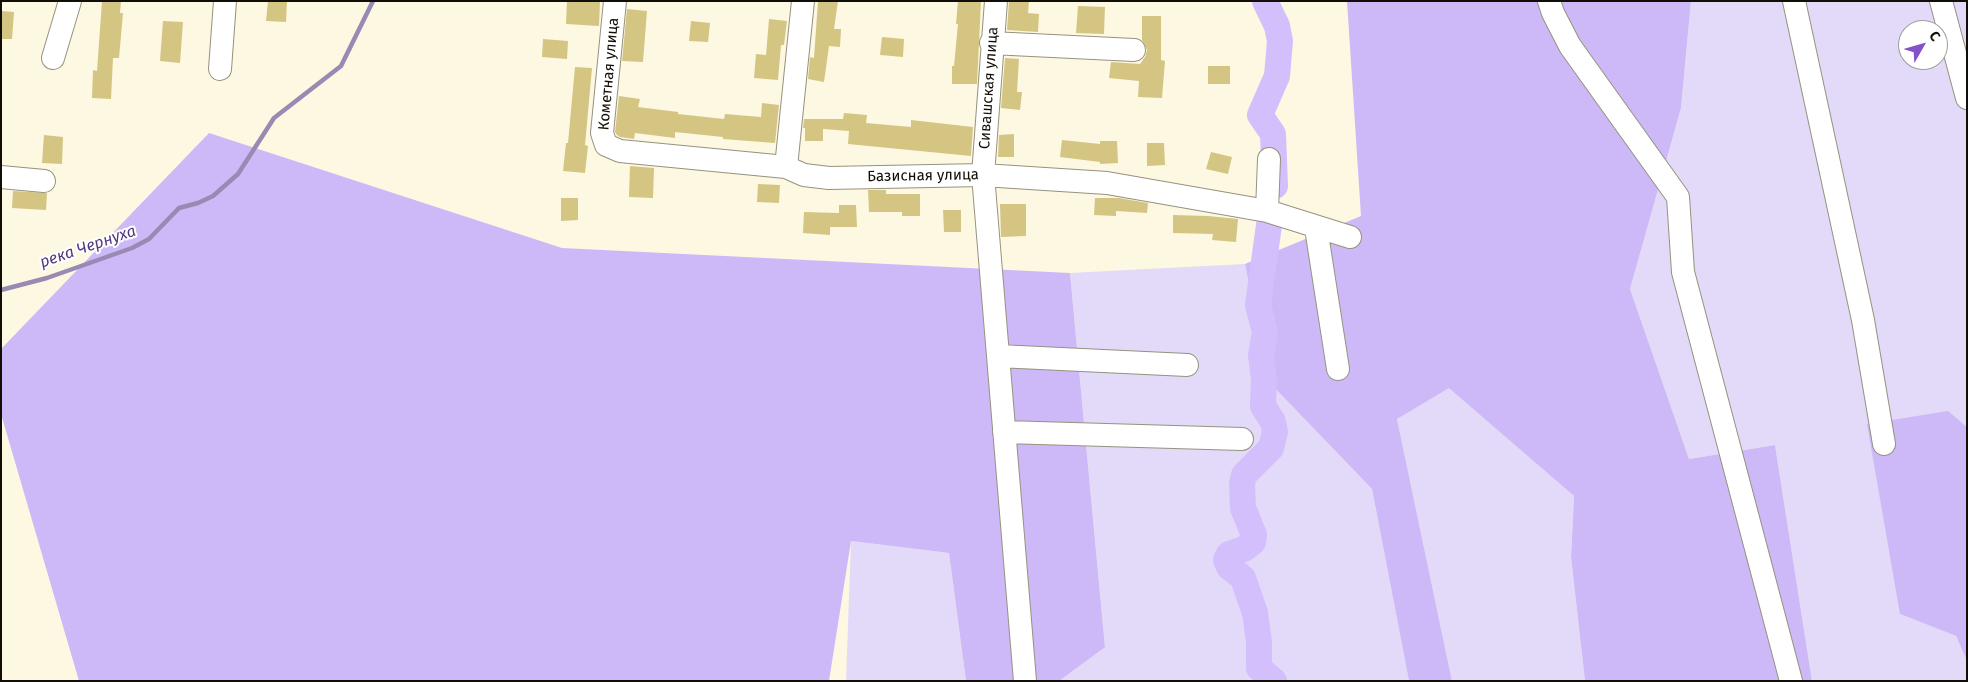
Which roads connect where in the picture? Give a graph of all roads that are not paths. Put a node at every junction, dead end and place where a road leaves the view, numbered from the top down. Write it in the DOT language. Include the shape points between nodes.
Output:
graph roads {
  1 [pos="70,1"];
  2 [pos="225,1"];
  3 [pos="615,1"];
  4 [pos="803,1"];
  5 [pos="996,1"];
  6 [pos="1549,1"];
  7 [pos="1794,1"];
  8 [pos="1941,1"];
  9 [pos="991,43"];
  10 [pos="1134,50"];
  11 [pos="53,58"];
  12 [pos="220,69"];
  13 [pos="1967,98"];
  14 [pos="606,145"];
  15 [pos="1269,159"];
  16 [pos="786,168"];
  17 [pos="983,175"];
  18 [pos="1,177"];
  19 [pos="44,181"];
  20 [pos="1267,211"];
  21 [pos="1316,228"];
  22 [pos="1350,237"];
  23 [pos="998,356"];
  24 [pos="1186,366"];
  25 [pos="1338,368"];
  26 [pos="1004,432"];
  27 [pos="1242,439"];
  28 [pos="1884,444"];
  29 [pos="1025,681"];
  30 [pos="1792,681"];
  1 -- 11 [label="street"];
  2 -- 12 [label="street"];
  3 -- 14 [label="street, Кометная улица" via="602,133"];
  4 -- 16 [label="street"];
  5 -- 9 [label="street, Сивашская улица"];
  6 -- 30 [label="street" via="1570,46 1678,197 1683,272"];
  7 -- 28 [label="street" via="1863,320"];
  8 -- 13 [label="street"];
  9 -- 10 [label="street"];
  9 -- 17 [label="street, Сивашская улица"];
  14 -- 16 [label="street, Базисная улица" via="620,151"];
  15 -- 20 [label="street"];
  16 -- 17 [label="street, Базисная улица" via="804,175 829,178"];
  17 -- 20 [label="street, Базисная улица" via="1106,183"];
  17 -- 23 [label="street, Сивашская улица"];
  18 -- 19 [label="street"];
  20 -- 21 [label="street, Базисная улица"];
  21 -- 22 [label="street, Базисная улица"];
  21 -- 25 [label="street"];
  23 -- 24 [label="street"];
  23 -- 26 [label="street, Сивашская улица"];
  26 -- 27 [label="street"];
  26 -- 29 [label="street, Сивашская улица"];
}
